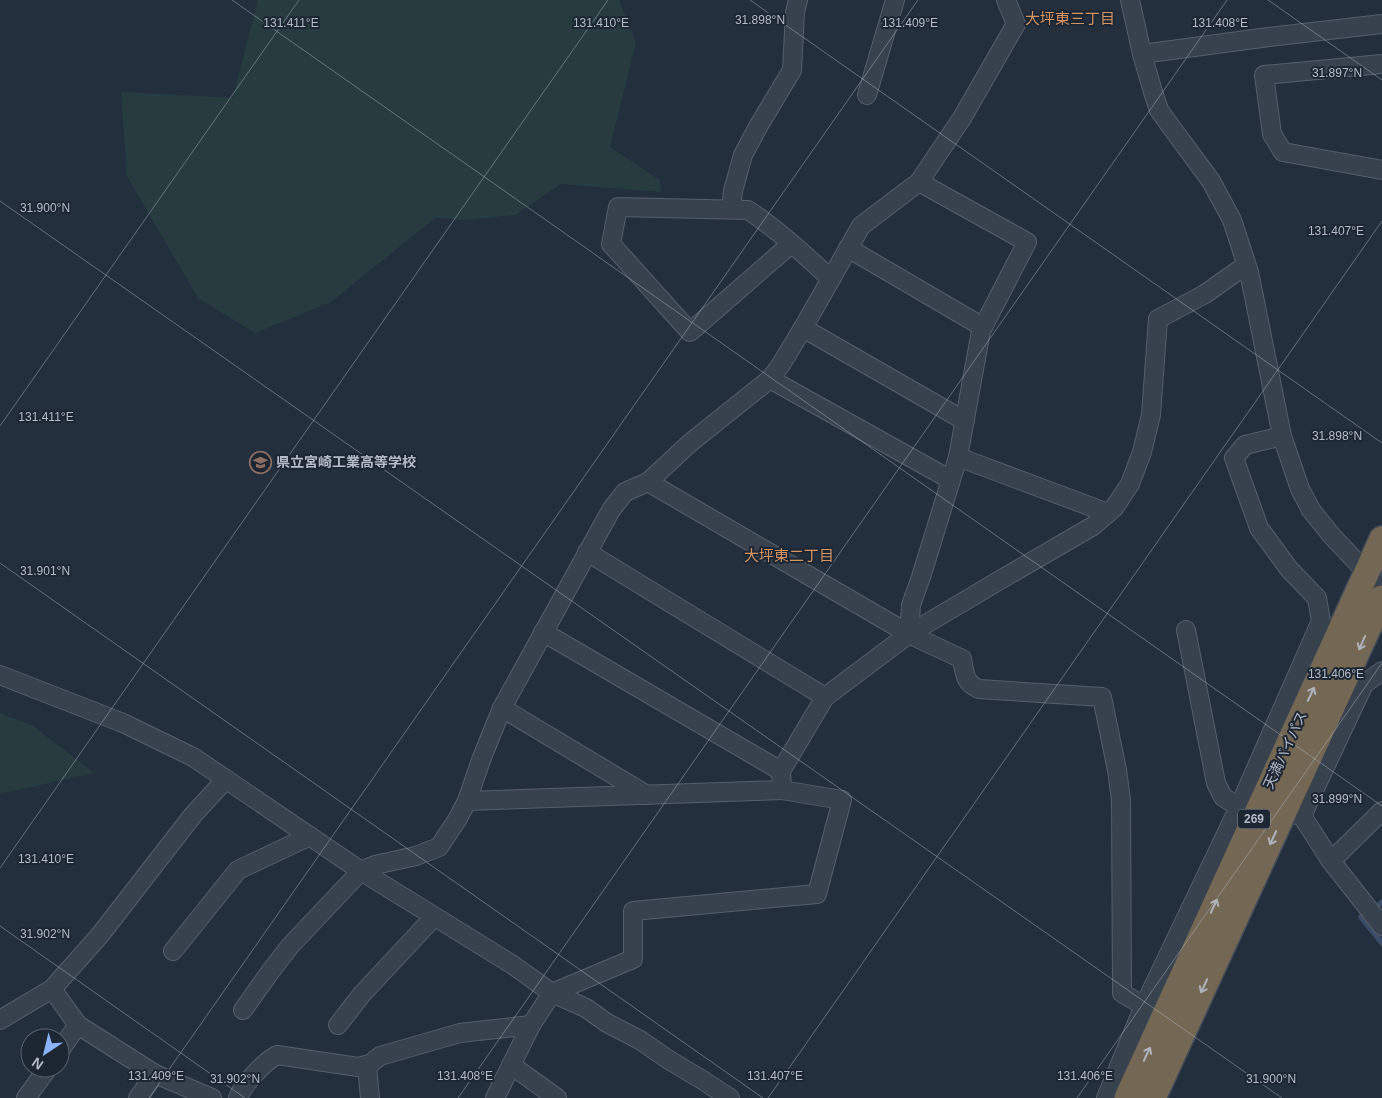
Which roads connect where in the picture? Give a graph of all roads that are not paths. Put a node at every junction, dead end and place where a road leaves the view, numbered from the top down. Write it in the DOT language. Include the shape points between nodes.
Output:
graph roads {
  1 [pos="798,0"];
  2 [pos="895,0"];
  3 [pos="1006,0"];
  4 [pos="1130,0"];
  5 [pos="1382,24"];
  6 [pos="1142,54"];
  7 [pos="1382,64"];
  8 [pos="868,96"];
  9 [pos="1382,170"];
  10 [pos="919,182"];
  11 [pos="731,209"];
  12 [pos="791,244"];
  13 [pos="848,248"];
  14 [pos="1246,266"];
  15 [pos="831,279"];
  16 [pos="983,327"];
  17 [pos="803,328"];
  18 [pos="770,379"];
  19 [pos="964,421"];
  20 [pos="1282,436"];
  21 [pos="958,457"];
  22 [pos="951,480"];
  23 [pos="648,482"];
  24 [pos="1108,513"];
  25 [pos="1382,539"];
  26 [pos="587,552"];
  27 [pos="1374,581"];
  28 [pos="1382,598"];
  29 [pos="1186,630"];
  30 [pos="543,632"];
  31 [pos="909,634"];
  32 [pos="1382,671"];
  33 [pos="0,675"];
  34 [pos="826,697"];
  35 [pos="502,708"];
  36 [pos="781,771"];
  37 [pos="226,779"];
  38 [pos="782,790"];
  39 [pos="647,795"];
  40 [pos="467,801"];
  41 [pos="1239,808"];
  42 [pos="1382,811"];
  43 [pos="1293,814"];
  44 [pos="310,836"];
  45 [pos="1331,861"];
  46 [pos="361,871"];
  47 [pos="434,917"];
  48 [pos="1382,926"];
  49 [pos="173,951"];
  50 [pos="52,989"];
  51 [pos="552,993"];
  52 [pos="1144,1006"];
  53 [pos="243,1010"];
  54 [pos="0,1020"];
  55 [pos="78,1025"];
  56 [pos="338,1025"];
  57 [pos="531,1026"];
  58 [pos="70,1036"];
  59 [pos="367,1065"];
  60 [pos="511,1065"];
  61 [pos="155,1074"];
  62 [pos="41,1078"];
  63 [pos="26,1098"];
  64 [pos="138,1098"];
  65 [pos="212,1098"];
  66 [pos="238,1098"];
  67 [pos="370,1098"];
  68 [pos="495,1098"];
  69 [pos="557,1098"];
  70 [pos="730,1098"];
  71 [pos="1106,1098"];
  72 [pos="1127,1098"];
  73 [pos="1153,1098"];
  1 -- 11 [label="street" via="792,70 743,155"];
  2 -- 8 [label="street"];
  3 -- 10 [label="street" via="1016,24 962,118"];
  4 -- 6 [label="street"];
  5 -- 6 [label="street"];
  6 -- 14 [label="street" via="1160,110 1211,181 1232,220"];
  7 -- 9 [label="street" via="1264,75 1272,134 1283,152"];
  10 -- 13 [label="street" via="860,226"];
  10 -- 16 [label="street" via="1027,242"];
  11 -- 12 [label="street" via="748,210"];
  11 -- 12 [label="street" via="618,207 611,244 690,332"];
  12 -- 15 [label="street"];
  13 -- 15 [label="street"];
  13 -- 16 [label="street"];
  14 -- 20 [label="street"];
  14 -- 24 [label="street" via="1205,294 1158,319 1151,415 1142,452 1130,484"];
  15 -- 17 [label="street"];
  16 -- 19 [label="street"];
  17 -- 18 [label="street"];
  17 -- 19 [label="street"];
  18 -- 22 [label="street"];
  18 -- 23 [label="street" via="690,443"];
  19 -- 21 [label="street"];
  20 -- 27 [label="street" via="1300,489 1311,510"];
  20 -- 41 [label="street" via="1245,445 1234,458 1259,528 1289,569 1317,598 1321,621"];
  21 -- 22 [label="street"];
  21 -- 24 [label="street"];
  22 -- 31 [label="street" via="911,605"];
  23 -- 26 [label="street" via="625,492 610,510"];
  23 -- 31 [label="street"];
  24 -- 31 [label="street" via="1093,526"];
  25 -- 27 [label="highway, 天満バイパス / 269"];
  26 -- 30 [label="street"];
  26 -- 34 [label="street"];
  72 -- 27 [label="highway, 天満バイパス / 269, one-way"];
  28 -- 43 [label="highway, 天満バイパス / 269, one-way"];
  29 -- 41 [label="street" via="1216,783 1223,797"];
  30 -- 35 [label="street"];
  30 -- 36 [label="street"];
  31 -- 34 [label="street"];
  31 -- 52 [label="street" via="962,659 965,676 970,684 980,689 1102,696 1121,800 1122,993"];
  32 -- 43 [label="street" via="1364,684"];
  33 -- 37 [label="street" via="159,739"];
  34 -- 36 [label="street"];
  35 -- 39 [label="street"];
  35 -- 40 [label="street"];
  36 -- 38 [label="street"];
  37 -- 44 [label="street"];
  37 -- 50 [label="street" via="193,815 100,935"];
  38 -- 39 [label="street"];
  38 -- 51 [label="street" via="842,800 817,894 633,911 633,959"];
  39 -- 40 [label="street"];
  40 -- 46 [label="street" via="439,847"];
  41 -- 52 [label="street"];
  42 -- 45 [label="street"];
  43 -- 45 [label="street"];
  43 -- 73 [label="highway, 天満バイパス / 269, one-way"];
  44 -- 46 [label="street"];
  44 -- 49 [label="street" via="238,870"];
  45 -- 48 [label="street"];
  46 -- 47 [label="street"];
  46 -- 53 [label="street" via="290,946"];
  47 -- 51 [label="street"];
  47 -- 56 [label="street" via="362,994"];
  50 -- 54 [label="street"];
  50 -- 55 [label="street"];
  51 -- 57 [label="street"];
  51 -- 70 [label="street" via="586,1008"];
  52 -- 71 [label="street"];
  55 -- 58 [label="street"];
  55 -- 61 [label="street"];
  57 -- 59 [label="street" via="460,1033 380,1056"];
  57 -- 60 [label="street"];
  59 -- 66 [label="street" via="358,1067 277,1055 266,1061"];
  59 -- 67 [label="street"];
  60 -- 68 [label="street"];
  60 -- 69 [label="street"];
  61 -- 64 [label="street"];
  61 -- 65 [label="street"];
  62 -- 63 [label="street"];
}
